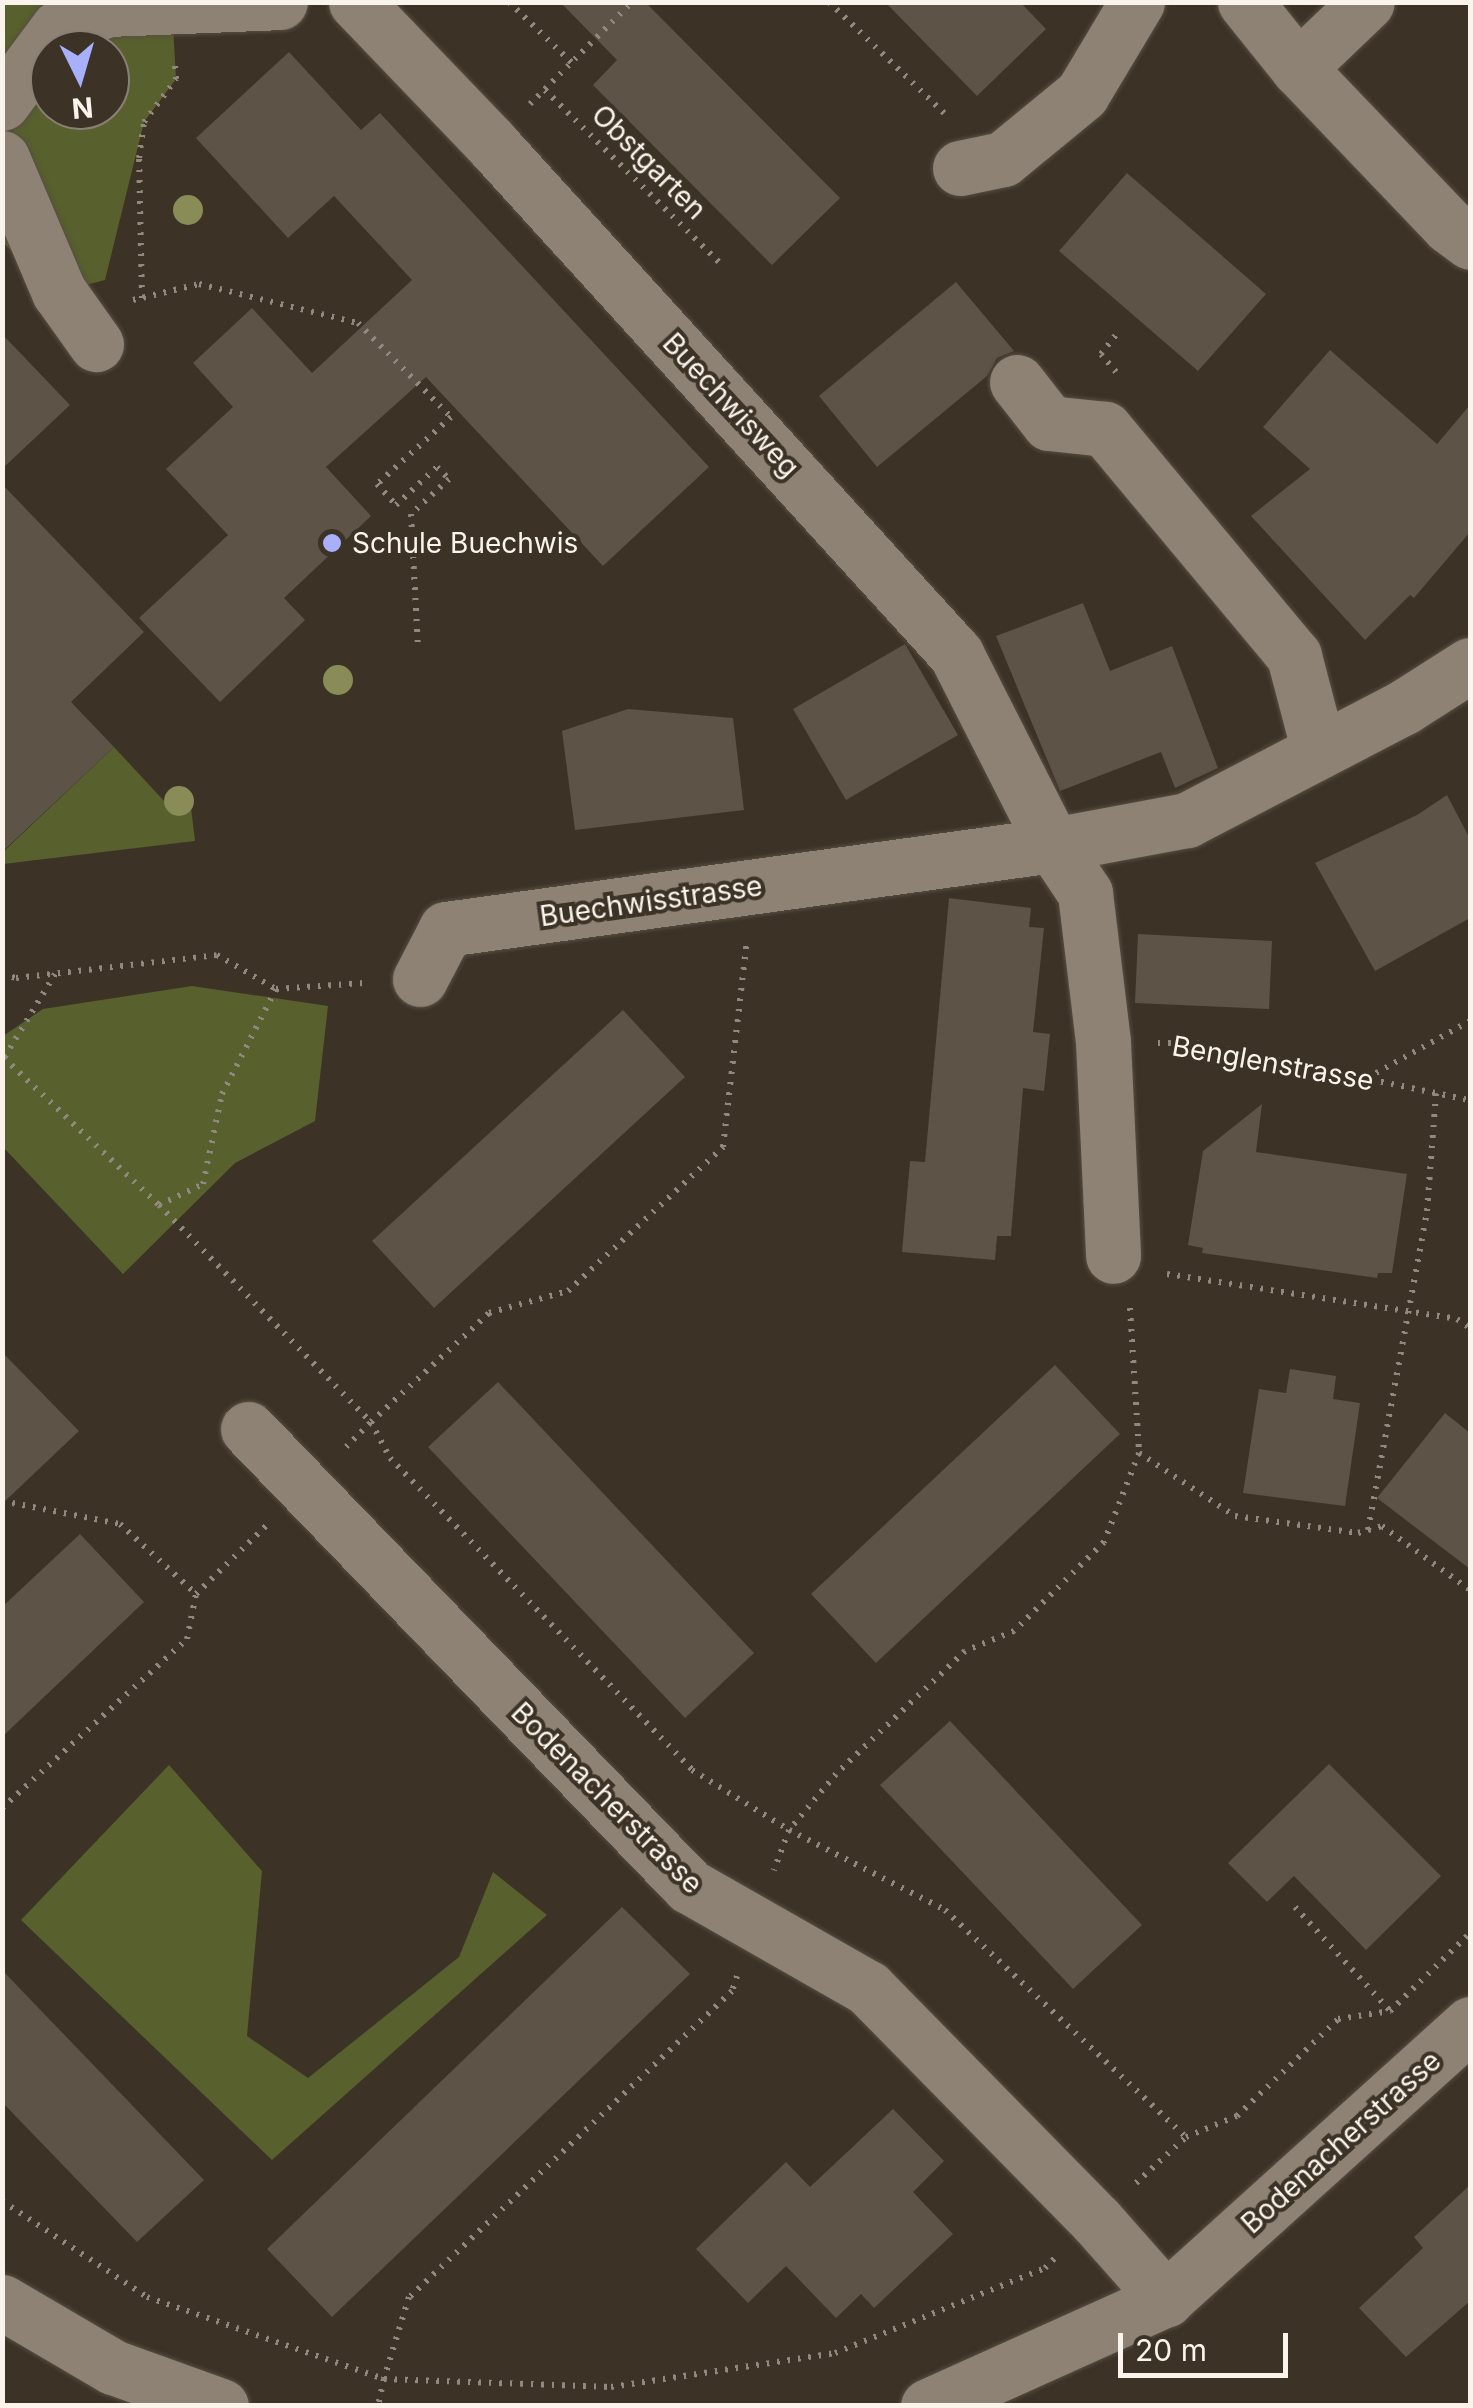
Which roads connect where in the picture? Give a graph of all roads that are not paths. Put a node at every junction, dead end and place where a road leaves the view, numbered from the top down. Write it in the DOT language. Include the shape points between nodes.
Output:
graph roads {
  1 [pos="280,2"];
  2 [pos="294,2"];
  3 [pos="1137,2"];
  4 [pos="1245,2"];
  5 [pos="1368,2"];
  6 [pos="358,5"];
  7 [pos="1298,68"];
  8 [pos="2,103"];
  9 [pos="958,146"];
  10 [pos="2,158"];
  11 [pos="1470,242"];
  12 [pos="86,330"];
  13 [pos="1016,382"];
  14 [pos="1470,664"];
  15 [pos="1320,751"];
  16 [pos="1052,845"];
  17 [pos="420,979"];
  18 [pos="1114,1261"];
  19 [pos="248,1428"];
  20 [pos="1453,2040"];
  21 [pos="1166,2299"];
  22 [pos="2,2302"];
  23 [pos="221,2406"];
  24 [pos="928,2406"];
  1 -- 8 [label="street" via="108,9 58,28"];
  2 -- 6 [label="street"];
  3 -- 9 [label="street" via="1082,94 1003,159"];
  4 -- 7 [label="street"];
  5 -- 7 [label="street"];
  6 -- 16 [label="street, Buechwisweg" via="956,654"];
  7 -- 11 [label="street"];
  10 -- 12 [label="street" via="58,292"];
  13 -- 15 [label="street" via="1049,423 1104,428 1294,656"];
  14 -- 15 [label="street, Buechwisstrasse"];
  15 -- 16 [label="street, Buechwisstrasse" via="1187,820"];
  16 -- 17 [label="street, Buechwisstrasse" via="446,929"];
  16 -- 18 [label="street" via="1085,893 1103,1042"];
  19 -- 21 [label="street, Bodenacherstrasse" via="689,1886 868,1988"];
  20 -- 21 [label="street, Bodenacherstrasse"];
  21 -- 24 [label="street, Bodenacherstrasse"];
  22 -- 23 [label="street" via="114,2367"];
}
